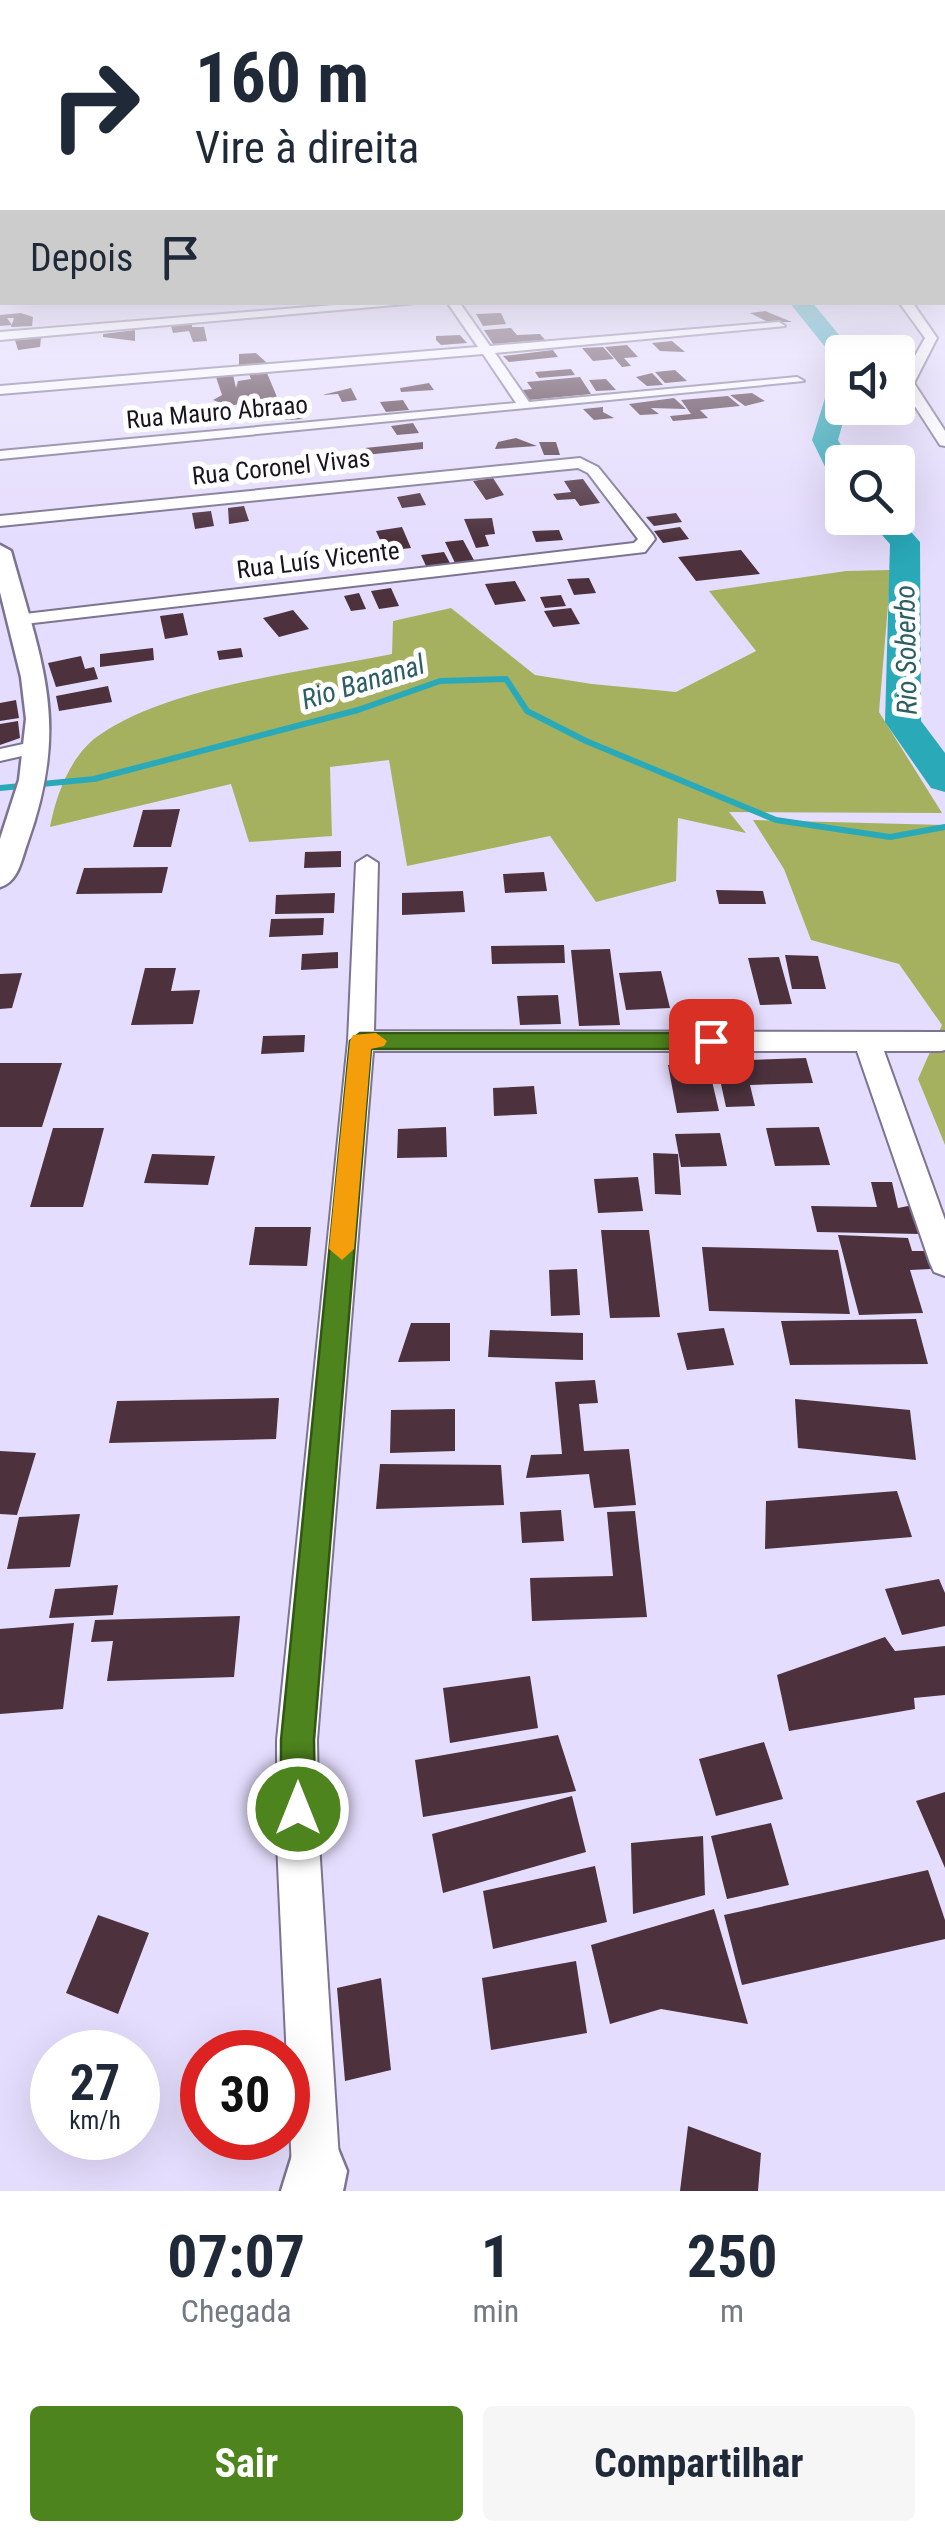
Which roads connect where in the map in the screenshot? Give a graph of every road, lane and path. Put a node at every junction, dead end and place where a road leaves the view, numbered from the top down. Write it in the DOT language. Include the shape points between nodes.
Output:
graph roads {
  1 [pos="474,334"];
  2 [pos="678,334"];
  3 [pos="929,334"];
  4 [pos="485,350"];
  5 [pos="797,382"];
  6 [pos="0,390"];
  7 [pos="525,406"];
  8 [pos="945,442"];
  9 [pos="0,456"];
  10 [pos="0,521"];
  11 [pos="626,549"];
  12 [pos="0,551"];
  13 [pos="16,620"];
  14 [pos="37,754"];
  15 [pos="0,756"];
  16 [pos="367,864"];
  17 [pos="0,877"];
  18 [pos="360,1041"];
  19 [pos="867,1041"];
  20 [pos="940,1041"];
  21 [pos="945,1263"];
  22 [pos="315,2184"];
  1 -- 4 [label="street"];
  2 -- 4 [label="street"];
  3 -- 8 [label="street" via="907,383"];
  4 -- 6 [label="street"];
  4 -- 7 [label="street"];
  5 -- 7 [label="street, Rua Mauro Abraao"];
  7 -- 9 [label="street, Rua Mauro Abraao"];
  10 -- 11 [label="street, Rua Coronel Vivas" via="568,463 588,466 647,539"];
  11 -- 13 [label="street, Rua Luís Vicente"];
  12 -- 13 [label="main road"];
  13 -- 14 [label="main road" via="34,686"];
  14 -- 15 [label="street"];
  14 -- 17 [label="main road" via="26,810"];
  16 -- 18 [label="street"];
  18 -- 19 [label="street"];
  18 -- 22 [label="street" via="297,1740"];
  19 -- 20 [label="street"];
  19 -- 21 [label="street"];
}
